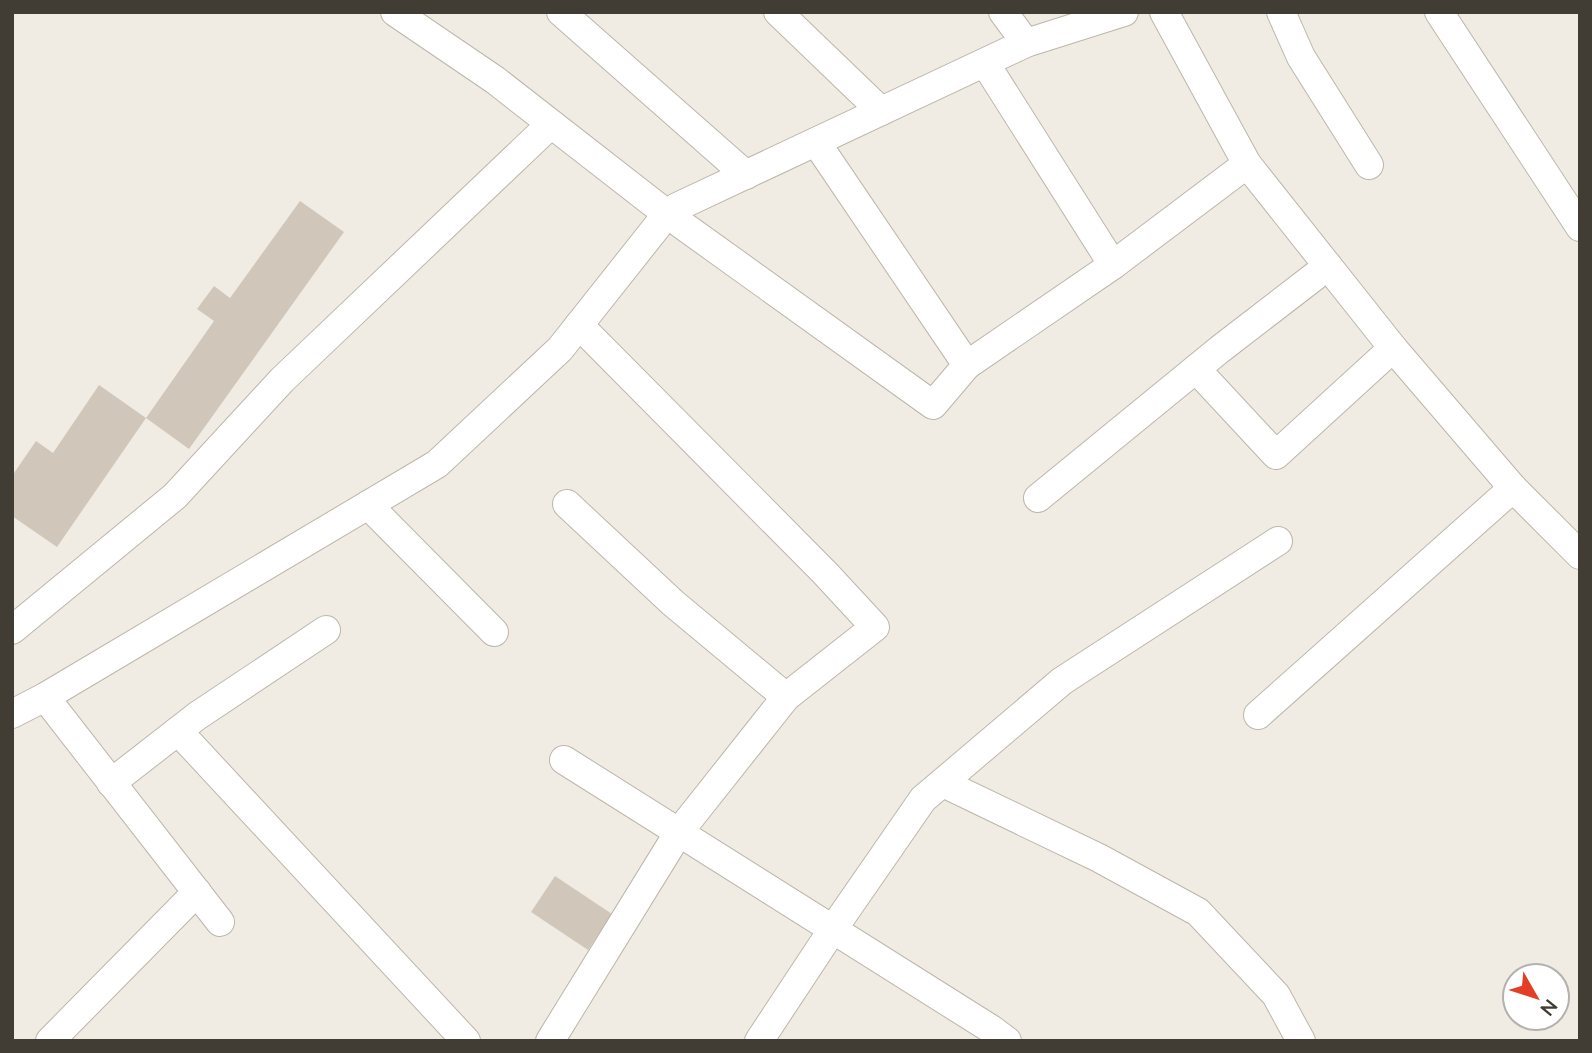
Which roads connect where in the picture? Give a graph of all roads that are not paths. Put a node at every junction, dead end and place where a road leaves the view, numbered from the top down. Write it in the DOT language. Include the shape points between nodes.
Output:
graph roads {
  1 [pos="394,12"];
  2 [pos="561,12"];
  3 [pos="778,12"];
  4 [pos="1003,12"];
  5 [pos="1124,12"];
  6 [pos="1164,12"];
  7 [pos="1281,12"];
  8 [pos="1439,12"];
  9 [pos="1026,43"];
  10 [pos="985,63"];
  11 [pos="881,111"];
  12 [pos="551,124"];
  13 [pos="816,142"];
  14 [pos="1247,164"];
  15 [pos="1368,165"];
  16 [pos="746,175"];
  17 [pos="667,214"];
  18 [pos="1580,228"];
  19 [pos="1113,265"];
  20 [pos="1328,266"];
  21 [pos="579,325"];
  22 [pos="1393,348"];
  23 [pos="967,365"];
  24 [pos="1196,369"];
  25 [pos="1513,488"];
  26 [pos="1038,498"];
  27 [pos="368,505"];
  28 [pos="567,505"];
  29 [pos="1278,541"];
  30 [pos="1580,555"];
  31 [pos="12,630"];
  32 [pos="326,630"];
  33 [pos="494,632"];
  34 [pos="45,697"];
  35 [pos="786,697"];
  36 [pos="12,714"];
  37 [pos="1258,715"];
  38 [pos="178,731"];
  39 [pos="564,761"];
  40 [pos="111,783"];
  41 [pos="943,783"];
  42 [pos="679,832"];
  43 [pos="197,892"];
  44 [pos="220,922"];
  45 [pos="833,929"];
  46 [pos="994,1037"];
  47 [pos="50,1041"];
  48 [pos="467,1041"];
  49 [pos="550,1041"];
  50 [pos="759,1041"];
  51 [pos="1301,1041"];
  1 -- 12 [label="street"];
  2 -- 16 [label="street"];
  3 -- 11 [label="street"];
  4 -- 9 [label="street"];
  5 -- 9 [label="street"];
  6 -- 14 [label="street"];
  7 -- 15 [label="street" via="1301,57"];
  8 -- 18 [label="street"];
  9 -- 10 [label="street"];
  10 -- 11 [label="street"];
  10 -- 19 [label="street"];
  11 -- 13 [label="street"];
  12 -- 17 [label="street"];
  12 -- 31 [label="street" via="282,380 175,496"];
  13 -- 16 [label="street"];
  13 -- 23 [label="street"];
  14 -- 19 [label="street"];
  14 -- 20 [label="street"];
  16 -- 17 [label="street"];
  17 -- 21 [label="street"];
  17 -- 23 [label="street" via="933,405"];
  19 -- 23 [label="street"];
  20 -- 22 [label="street"];
  20 -- 24 [label="street"];
  21 -- 27 [label="street" via="560,349 437,464"];
  21 -- 35 [label="street" via="875,627"];
  22 -- 24 [label="street" via="1276,455"];
  22 -- 25 [label="street"];
  24 -- 26 [label="street"];
  25 -- 30 [label="street"];
  25 -- 37 [label="street"];
  27 -- 33 [label="street"];
  27 -- 34 [label="street"];
  28 -- 35 [label="street" via="673,603"];
  29 -- 41 [label="street" via="1062,681"];
  32 -- 38 [label="street"];
  34 -- 36 [label="street"];
  34 -- 40 [label="street"];
  35 -- 42 [label="street"];
  38 -- 40 [label="street"];
  38 -- 48 [label="street"];
  39 -- 42 [label="street"];
  40 -- 43 [label="street"];
  41 -- 45 [label="street" via="923,799"];
  41 -- 51 [label="street" via="1198,912 1276,995"];
  42 -- 45 [label="street"];
  42 -- 49 [label="street"];
  43 -- 44 [label="street"];
  43 -- 47 [label="street"];
  45 -- 46 [label="street"];
  45 -- 50 [label="street"];
}
